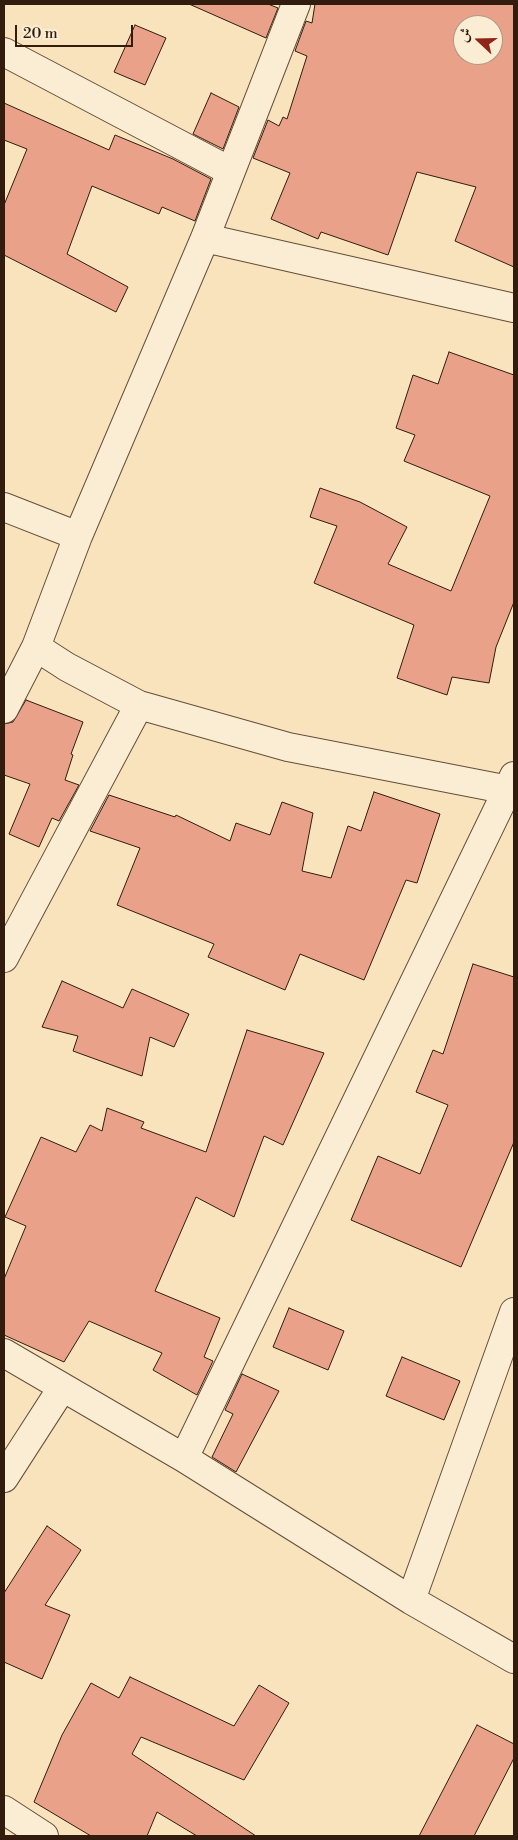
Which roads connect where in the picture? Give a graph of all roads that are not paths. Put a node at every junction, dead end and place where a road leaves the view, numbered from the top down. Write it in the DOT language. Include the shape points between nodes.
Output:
graph roads {
  1 [pos="296,4"];
  2 [pos="4,52"];
  3 [pos="230,170"];
  4 [pos="205,238"];
  5 [pos="514,308"];
  6 [pos="4,507"];
  7 [pos="78,536"];
  8 [pos="36,646"];
  9 [pos="139,705"];
  10 [pos="4,709"];
  11 [pos="512,786"];
  12 [pos="4,958"];
  13 [pos="514,1312"];
  14 [pos="4,1353"];
  15 [pos="62,1388"];
  16 [pos="184,1458"];
  17 [pos="4,1478"];
  18 [pos="411,1600"];
  19 [pos="514,1660"];
  20 [pos="4,1810"];
  21 [pos="44,1836"];
  1 -- 3 [label="street"];
  2 -- 3 [label="street"];
  3 -- 4 [label="street"];
  4 -- 5 [label="street"];
  4 -- 7 [label="street"];
  6 -- 7 [label="street"];
  7 -- 8 [label="street"];
  8 -- 9 [label="street" via="67,667"];
  8 -- 10 [label="street"];
  9 -- 11 [label="street" via="288,747"];
  9 -- 12 [label="street"];
  11 -- 16 [label="street"];
  13 -- 18 [label="street"];
  14 -- 15 [label="street"];
  15 -- 16 [label="street"];
  15 -- 17 [label="street"];
  16 -- 18 [label="street"];
  18 -- 19 [label="street"];
  20 -- 21 [label="street"];
}
